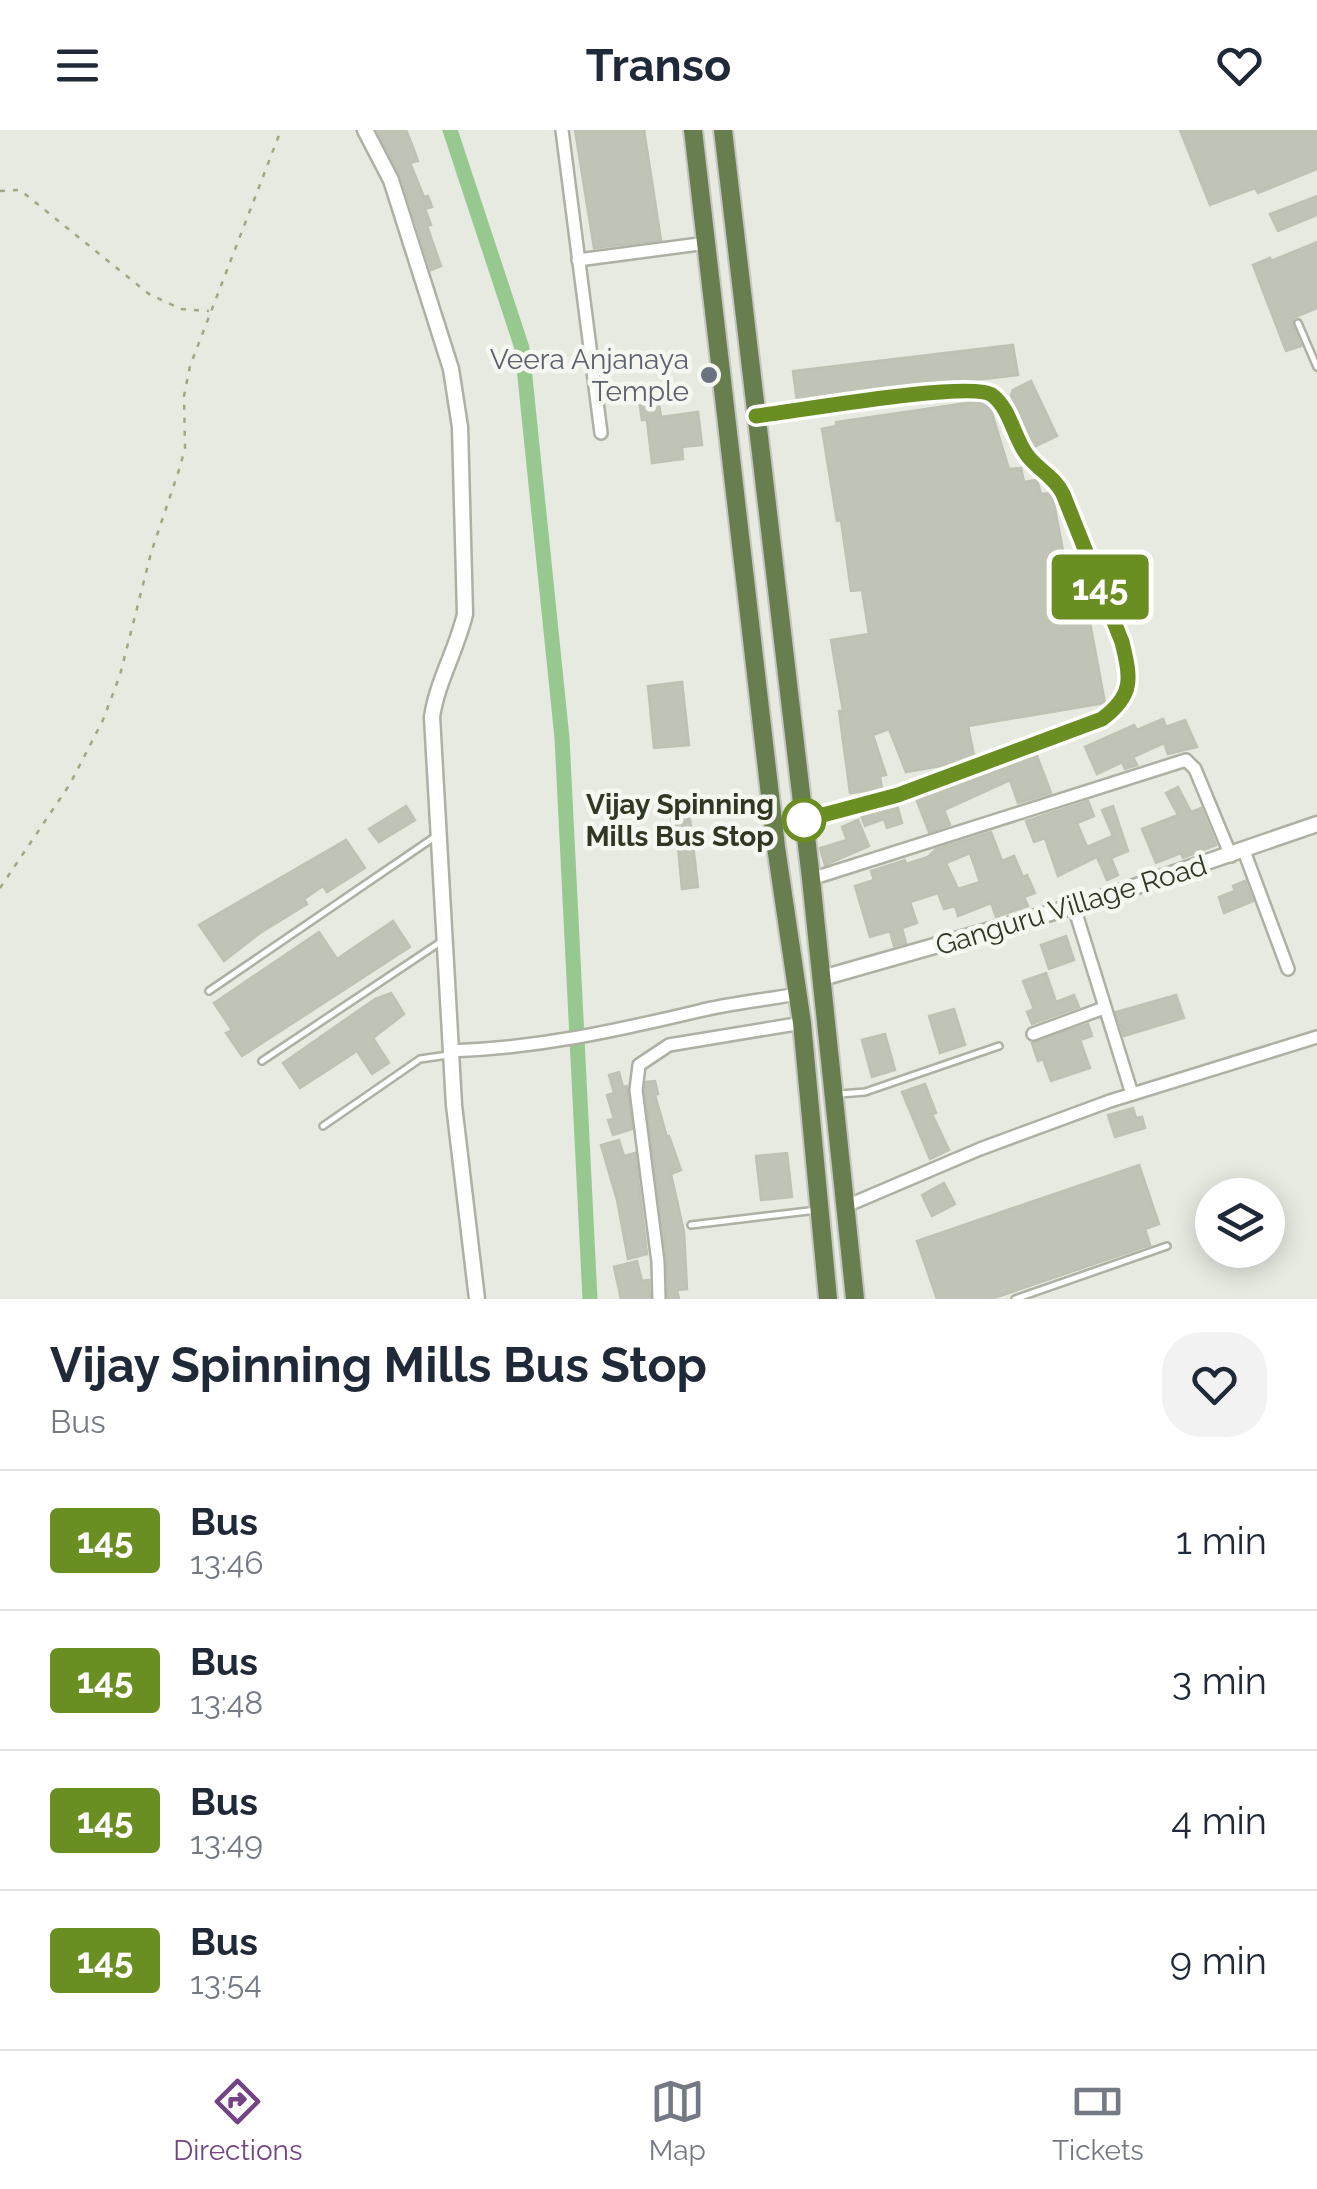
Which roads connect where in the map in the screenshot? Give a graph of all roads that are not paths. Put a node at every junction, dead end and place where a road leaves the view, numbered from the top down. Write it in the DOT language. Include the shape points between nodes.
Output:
graph roads {
  1 [pos="364,130"];
  2 [pos="562,130"];
  3 [pos="693,130"];
  4 [pos="725,136"];
  5 [pos="707,243"];
  6 [pos="578,260"];
  7 [pos="1298,322"];
  8 [pos="1317,367"];
  9 [pos="756,416"];
  10 [pos="601,433"];
  11 [pos="804,820"];
  12 [pos="1317,824"];
  13 [pos="438,834"];
  14 [pos="1238,854"];
  15 [pos="811,879"];
  16 [pos="1074,907"];
  17 [pos="444,939"];
  18 [pos="1288,970"];
  19 [pos="822,978"];
  20 [pos="209,990"];
  21 [pos="798,994"];
  22 [pos="1104,1008"];
  23 [pos="802,1024"];
  24 [pos="1033,1034"];
  25 [pos="1317,1037"];
  26 [pos="999,1046"];
  27 [pos="451,1053"];
  28 [pos="262,1061"];
  29 [pos="834,1093"];
  30 [pos="1132,1094"];
  31 [pos="323,1126"];
  32 [pos="844,1207"];
  33 [pos="818,1210"];
  34 [pos="692,1225"];
  35 [pos="1167,1246"];
  36 [pos="477,1299"];
  37 [pos="659,1299"];
  38 [pos="828,1299"];
  39 [pos="854,1299"];
  40 [pos="1015,1299"];
  1 -- 13 [label="street" via="391,180 444,340 460,428 465,614 434,700"];
  2 -- 6 [label="street"];
  3 -- 5 [label="highway"];
  4 -- 9 [label="highway"];
  5 -- 6 [label="street"];
  5 -- 21 [label="highway"];
  6 -- 10 [label="street"];
  7 -- 8 [label="lane"];
  9 -- 11 [label="highway"];
  9 -- 11 [label="lane" via="920,395 991,394 1026,454 1063,494 1128,668 1124,699 1102,719 898,795"];
  11 -- 15 [label="highway"];
  12 -- 14 [label="street, Ganguru Village Road"];
  13 -- 17 [label="street"];
  13 -- 20 [label="lane"];
  14 -- 15 [label="street" via="1186,760"];
  14 -- 16 [label="street, Ganguru Village Road"];
  14 -- 18 [label="street"];
  15 -- 19 [label="highway"];
  16 -- 19 [label="street, Ganguru Village Road"];
  16 -- 22 [label="street"];
  17 -- 27 [label="street"];
  17 -- 28 [label="lane"];
  19 -- 29 [label="highway"];
  21 -- 23 [label="highway"];
  21 -- 27 [label="street" via="605,1034"];
  22 -- 24 [label="street"];
  22 -- 30 [label="street"];
  23 -- 33 [label="highway"];
  23 -- 37 [label="street" via="669,1046 639,1065 636,1090"];
  25 -- 30 [label="street"];
  26 -- 29 [label="lane" via="865,1092"];
  27 -- 31 [label="lane" via="420,1058"];
  27 -- 36 [label="street"];
  29 -- 32 [label="highway"];
  30 -- 32 [label="street"];
  32 -- 39 [label="highway"];
  33 -- 34 [label="lane"];
  33 -- 38 [label="highway"];
  35 -- 40 [label="lane"];
}
